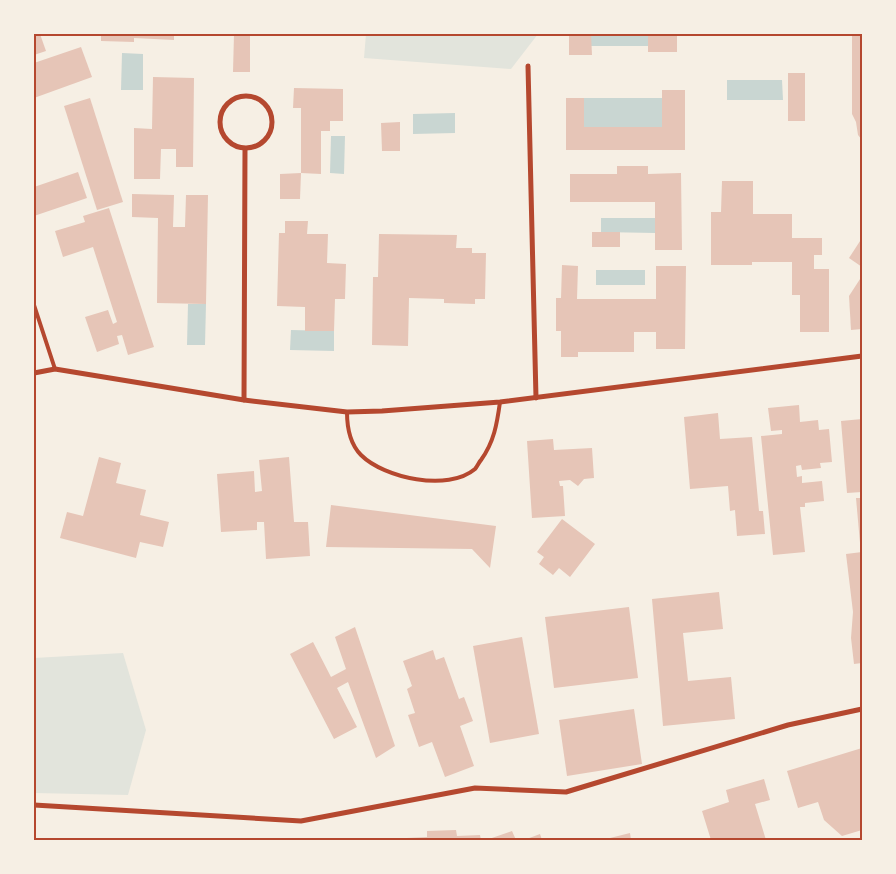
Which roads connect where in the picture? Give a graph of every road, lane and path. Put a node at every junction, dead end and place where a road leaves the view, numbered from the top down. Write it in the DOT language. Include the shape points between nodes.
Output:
graph roads {
  1 [pos="528,66"];
  2 [pos="245,149"];
  3 [pos="34,305"];
  4 [pos="862,356"];
  5 [pos="55,369"];
  6 [pos="34,373"];
  7 [pos="536,398"];
  8 [pos="244,400"];
  9 [pos="500,402"];
  10 [pos="347,412"];
  11 [pos="862,709"];
  12 [pos="34,805"];
  1 -- 7 [label="street"];
  2 -- 2 [label="street" via="228,142 220,126 223,109 229,102 245,96 253,97 267,107 272,122 261,144"];
  2 -- 8 [label="street"];
  3 -- 5 [label="lane"];
  4 -- 7 [label="street"];
  5 -- 6 [label="street"];
  5 -- 8 [label="street"];
  7 -- 9 [label="street"];
  8 -- 10 [label="street"];
  9 -- 10 [label="street"];
  9 -- 10 [label="lane" via="497,427 488,450 475,469 454,480 428,481 383,469 360,455 352,440"];
  11 -- 12 [label="street" via="788,725 566,792 475,788 302,821"];
}
